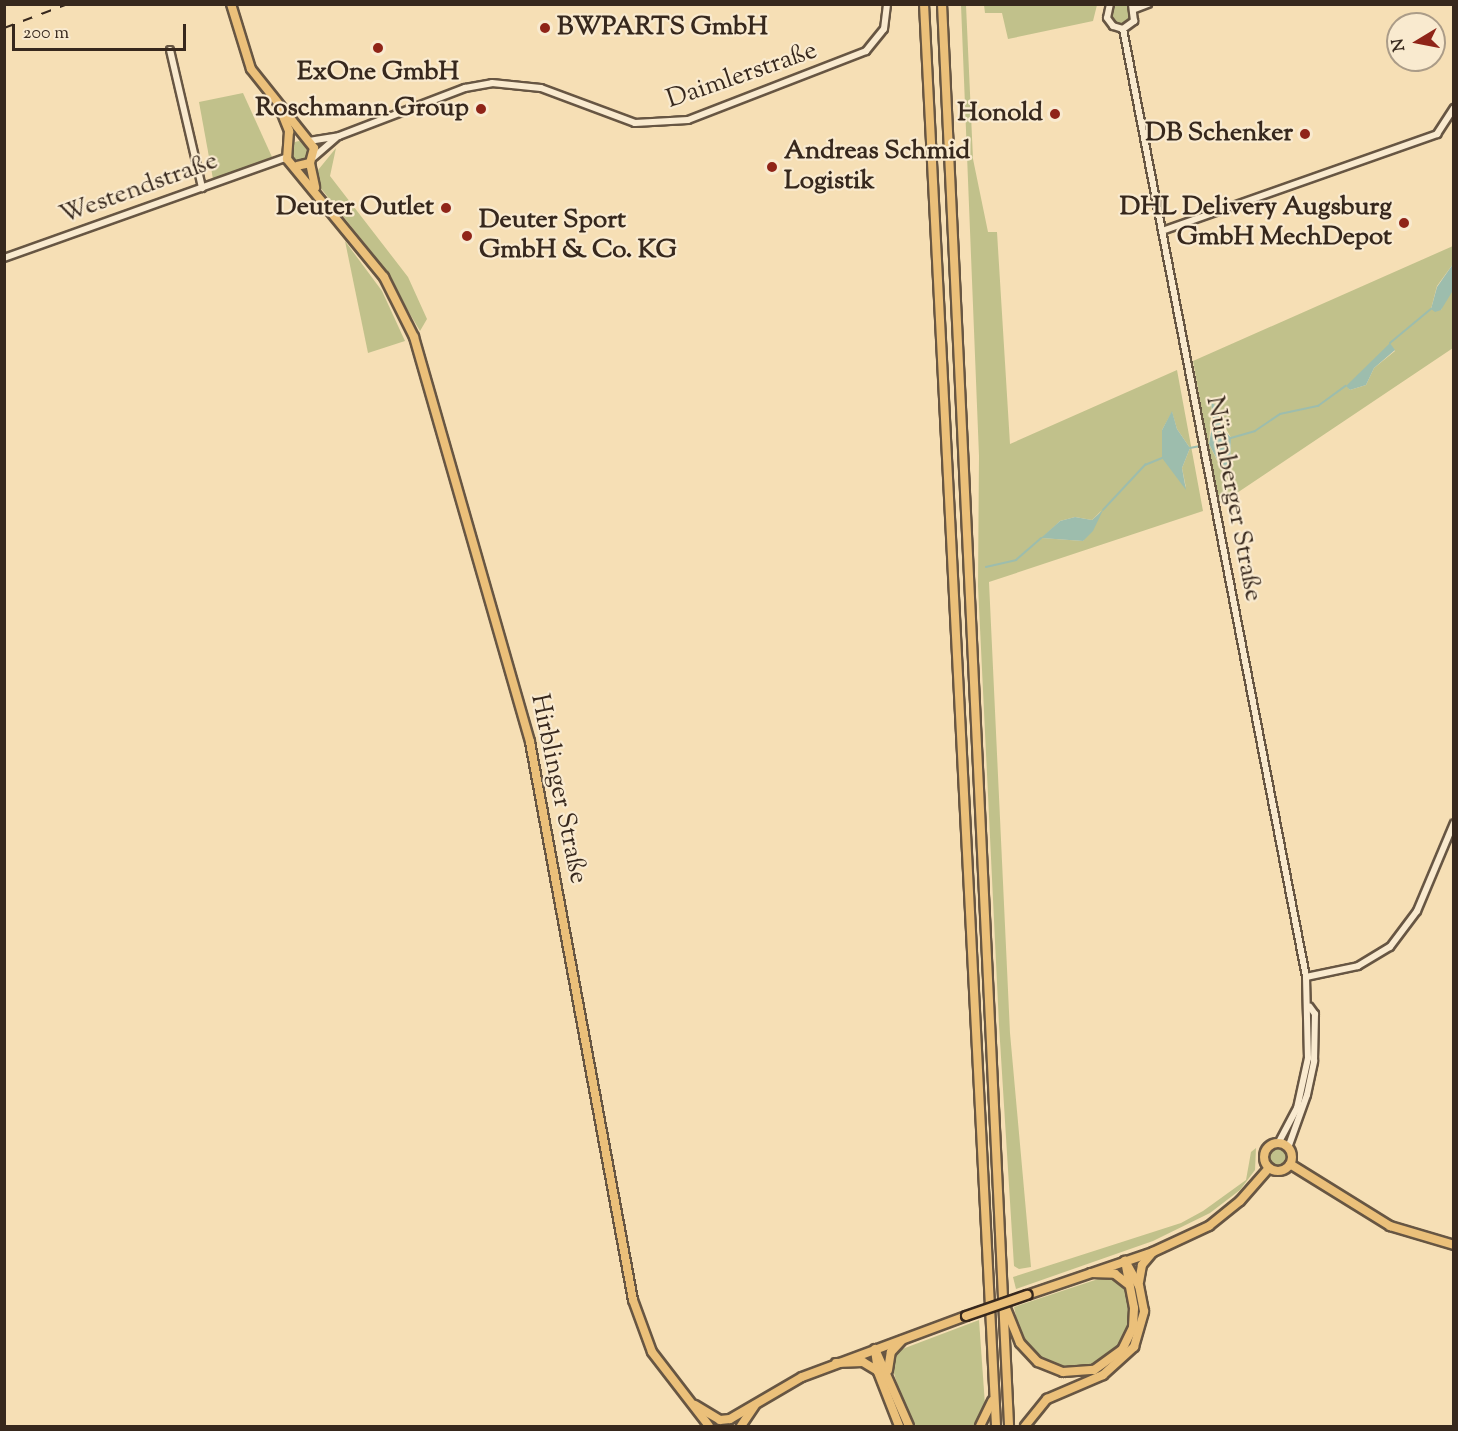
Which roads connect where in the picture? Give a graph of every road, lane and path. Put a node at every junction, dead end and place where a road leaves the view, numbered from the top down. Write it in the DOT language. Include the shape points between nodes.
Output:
graph roads {
  1 [pos="231,4"];
  2 [pos="887,4"];
  3 [pos="924,4"];
  4 [pos="942,4"];
  5 [pos="1110,4"];
  6 [pos="1148,4"];
  7 [pos="1133,7"];
  8 [pos="1122,29"];
  9 [pos="170,50"];
  10 [pos="1454,108"];
  11 [pos="281,111"];
  12 [pos="339,136"];
  13 [pos="306,139"];
  14 [pos="289,143"];
  15 [pos="287,158"];
  16 [pos="312,160"];
  17 [pos="297,166"];
  18 [pos="202,188"];
  19 [pos="326,206"];
  20 [pos="1162,231"];
  21 [pos="4,258"];
  22 [pos="1454,823"];
  23 [pos="1306,977"];
  24 [pos="1307,1084"];
  25 [pos="1278,1143"];
  26 [pos="1288,1148"];
  27 [pos="1290,1164"];
  28 [pos="1269,1168"];
  29 [pos="1454,1245"];
  30 [pos="1152,1252"];
  31 [pos="1125,1261"];
  32 [pos="1092,1273"];
  33 [pos="1134,1286"];
  34 [pos="1000,1293"];
  35 [pos="902,1340"];
  36 [pos="875,1349"];
  37 [pos="836,1363"];
  38 [pos="878,1371"];
  39 [pos="887,1374"];
  40 [pos="994,1398"];
  41 [pos="689,1401"];
  42 [pos="756,1404"];
  43 [pos="730,1419"];
  44 [pos="720,1420"];
  45 [pos="709,1426"];
  46 [pos="714,1426"];
  47 [pos="740,1426"];
  48 [pos="899,1426"];
  49 [pos="909,1426"];
  50 [pos="980,1426"];
  51 [pos="996,1426"];
  52 [pos="1009,1426"];
  53 [pos="1025,1426"];
  1 -- 11 [label="main road, Hirblinger Straße" via="248,62"];
  2 -- 12 [label="street, Daimlerstraße" via="884,29 867,51 688,120 635,123 541,88 492,83 465,88"];
  3 -- 40 [label="highway"];
  4 -- 34 [label="highway"];
  5 -- 8 [label="street" via="1109,23"];
  6 -- 7 [label="street"];
  7 -- 8 [label="street" via="1134,21"];
  8 -- 20 [label="street, Nürnberger Straße"];
  9 -- 18 [label="street"];
  10 -- 20 [label="street" via="1437,134"];
  11 -- 13 [label="main road, Hirblinger Straße"];
  11 -- 14 [label="main road, Hirblinger Straße"];
  12 -- 13 [label="street, Daimlerstraße"];
  12 -- 16 [label="street, Daimlerstraße"];
  13 -- 14 [label="main road"];
  13 -- 16 [label="main road, Hirblinger Straße"];
  14 -- 15 [label="main road, Hirblinger Straße"];
  15 -- 17 [label="main road, Hirblinger Straße"];
  15 -- 18 [label="street, Westendstraße"];
  16 -- 17 [label="main road"];
  16 -- 19 [label="main road, Hirblinger Straße" via="312,179"];
  17 -- 19 [label="main road, Hirblinger Straße"];
  18 -- 21 [label="street, Westendstraße"];
  19 -- 41 [label="main road, Hirblinger Straße" via="369,255 398,301 438,415 530,742 633,1300 652,1352"];
  20 -- 23 [label="street, Nürnberger Straße"];
  22 -- 23 [label="street" via="1417,911 1390,947 1358,966"];
  23 -- 24 [label="street, Nürnberger Straße" via="1310,1007"];
  24 -- 25 [label="street"];
  24 -- 26 [label="street"];
  25 -- 26 [label="main road"];
  25 -- 28 [label="main road" via="1265,1151 1264,1160"];
  26 -- 27 [label="main road"];
  27 -- 28 [label="main road" via="1280,1171"];
  27 -- 29 [label="main road" via="1390,1226"];
  28 -- 30 [label="main road" via="1240,1201 1209,1226"];
  30 -- 31 [label="main road"];
  30 -- 33 [label="highway"];
  31 -- 32 [label="main road"];
  31 -- 33 [label="highway"];
  32 -- 33 [label="highway" via="1115,1275"];
  32 -- 35 [label="main road, bridge"];
  33 -- 34 [label="highway" via="1134,1321 1122,1350 1100,1367 1075,1373 1053,1370 1030,1356 1017,1337"];
  33 -- 53 [label="highway" via="1144,1311 1143,1326 1127,1356 1103,1375 1047,1399"];
  34 -- 52 [label="highway"];
  35 -- 36 [label="main road"];
  35 -- 39 [label="highway" via="891,1352"];
  36 -- 37 [label="main road"];
  36 -- 38 [label="highway"];
  36 -- 39 [label="highway"];
  37 -- 38 [label="highway" via="863,1362"];
  37 -- 42 [label="main road" via="784,1385"];
  38 -- 48 [label="highway"];
  39 -- 49 [label="highway"];
  40 -- 50 [label="highway"];
  40 -- 51 [label="highway"];
  41 -- 44 [label="main road"];
  41 -- 45 [label="main road, Hirblinger Straße"];
  42 -- 43 [label="main road"];
  42 -- 47 [label="main road"];
  43 -- 44 [label="main road"];
  43 -- 47 [label="main road"];
  44 -- 46 [label="main road"];
}
